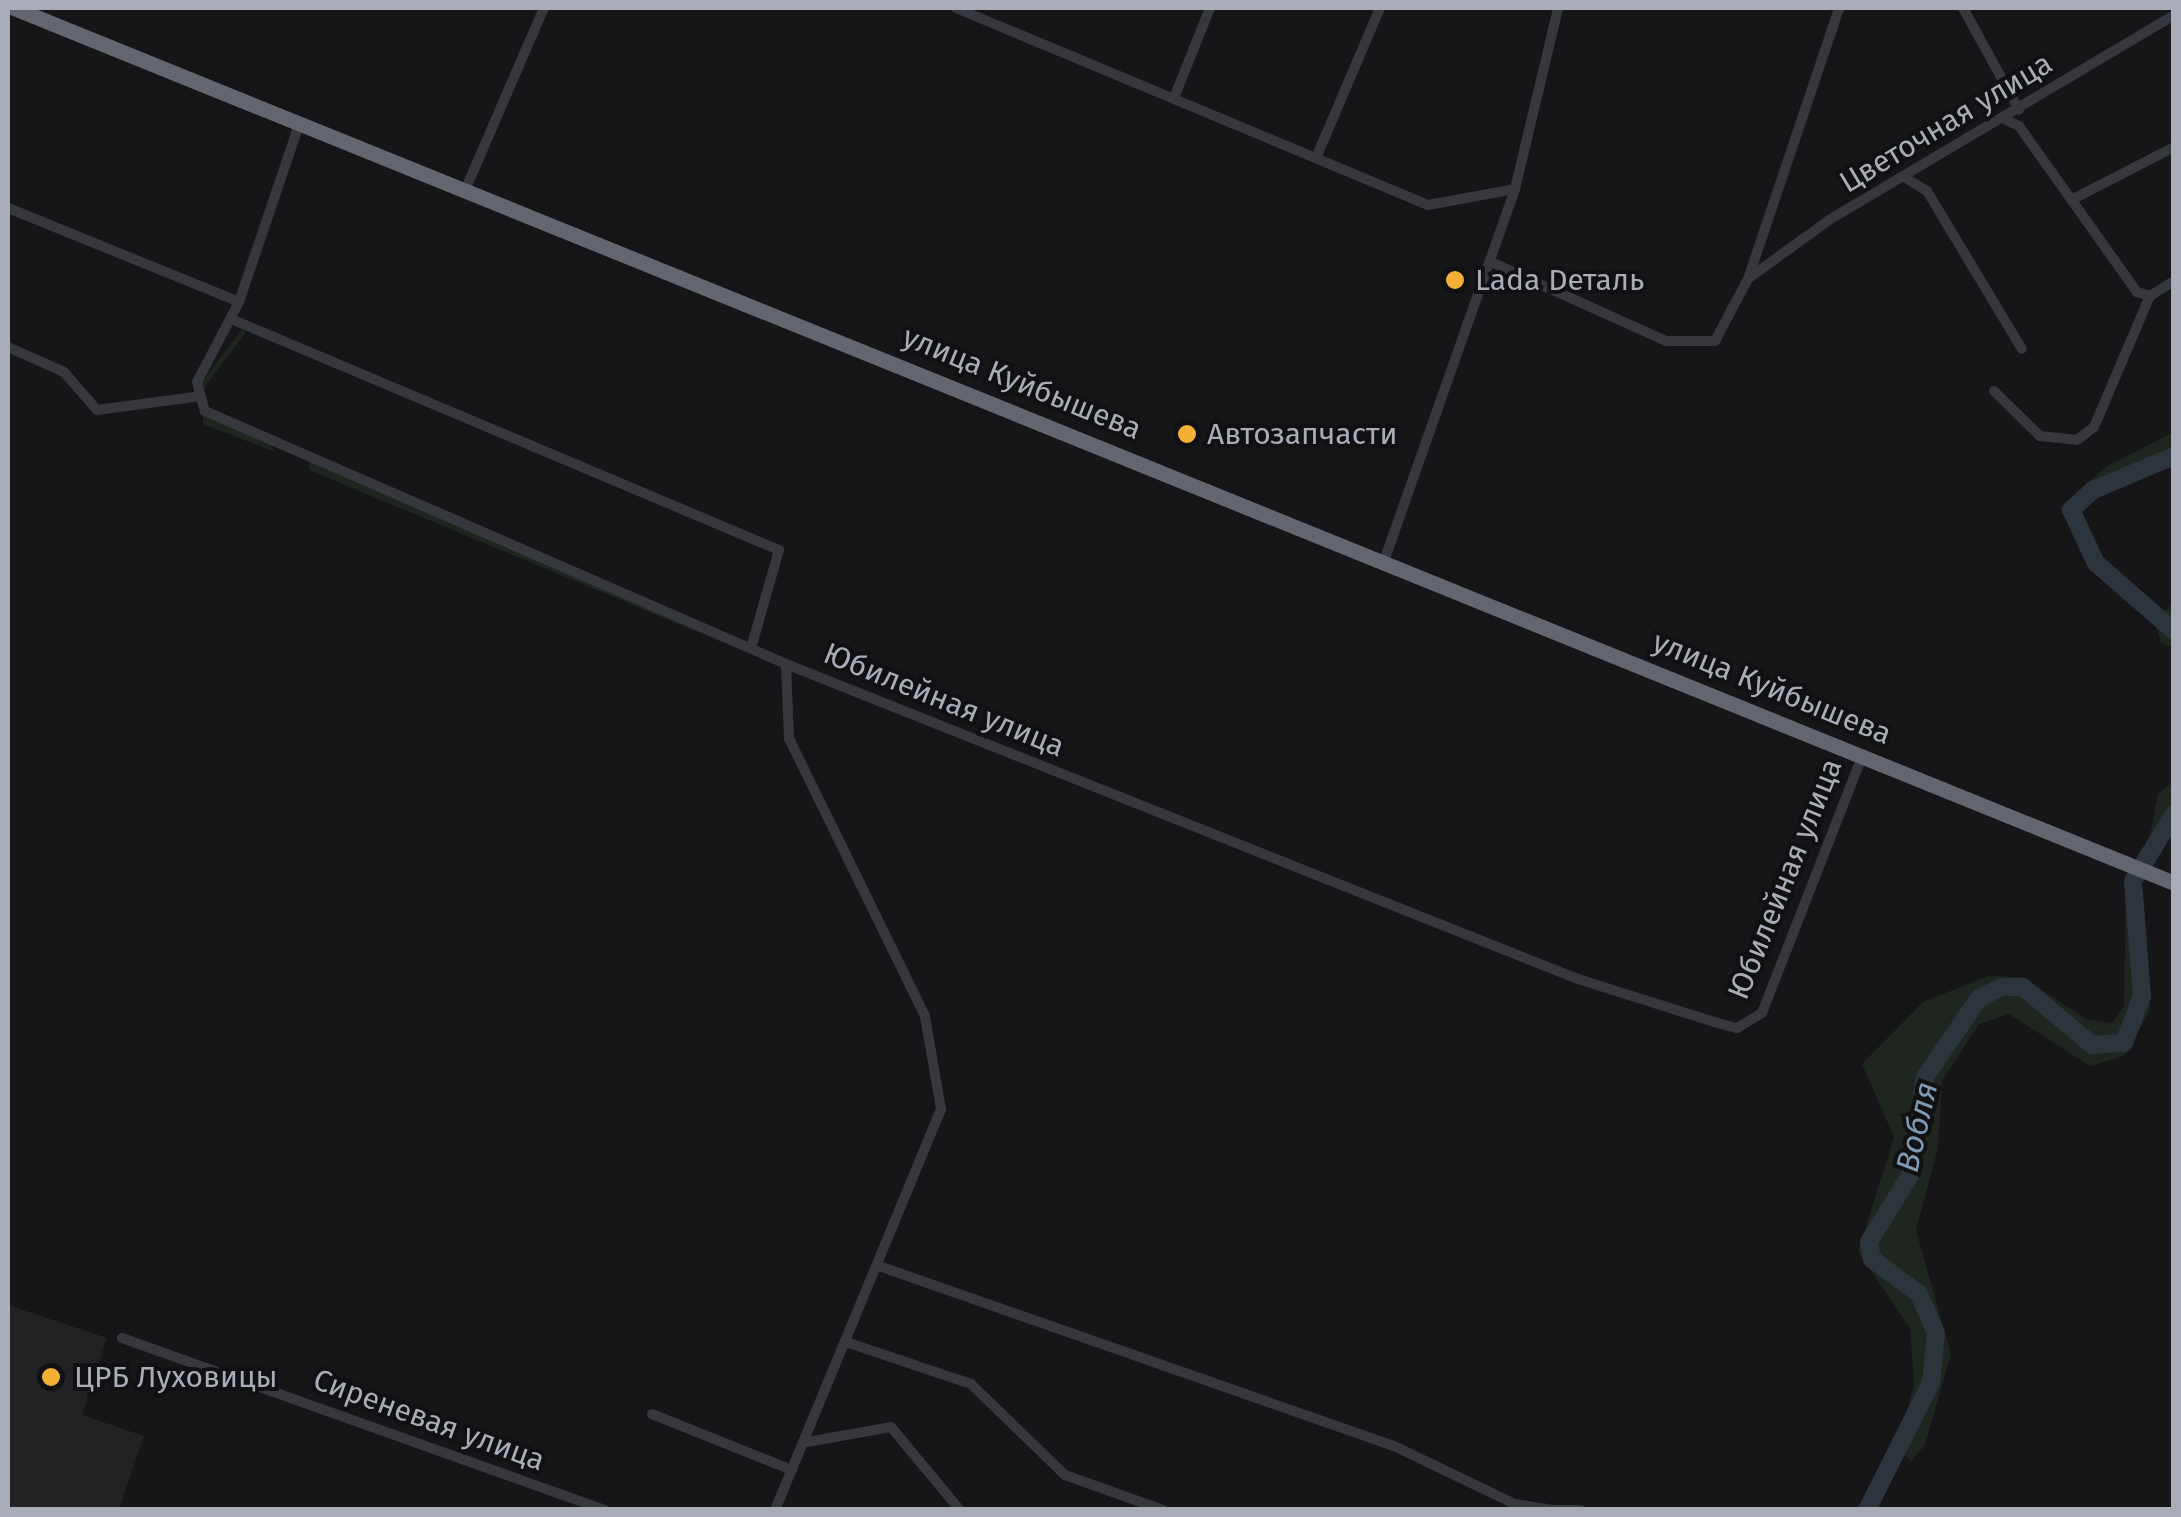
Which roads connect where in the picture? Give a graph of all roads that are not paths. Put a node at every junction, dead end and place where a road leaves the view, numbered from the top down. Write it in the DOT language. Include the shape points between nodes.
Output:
graph roads {
  1 [pos="14,8"];
  2 [pos="544,8"];
  3 [pos="956,8"];
  4 [pos="1210,8"];
  5 [pos="1380,8"];
  6 [pos="1558,8"];
  7 [pos="1839,8"];
  8 [pos="1963,8"];
  9 [pos="2174,15"];
  10 [pos="1174,98"];
  11 [pos="2019,110"];
  12 [pos="2004,119"];
  13 [pos="299,124"];
  14 [pos="2174,148"];
  15 [pos="1316,158"];
  16 [pos="1906,178"];
  17 [pos="466,188"];
  18 [pos="1515,189"];
  19 [pos="2072,198"];
  20 [pos="8,208"];
  21 [pos="1491,262"];
  22 [pos="1748,279"];
  23 [pos="2174,281"];
  24 [pos="2150,296"];
  25 [pos="239,302"];
  26 [pos="231,319"];
  27 [pos="8,347"];
  28 [pos="2022,349"];
  29 [pos="1994,391"];
  30 [pos="195,396"];
  31 [pos="1383,564"];
  32 [pos="751,648"];
  33 [pos="786,664"];
  34 [pos="1864,753"];
  35 [pos="2174,882"];
  36 [pos="879,1266"];
  37 [pos="122,1338"];
  38 [pos="846,1342"];
  39 [pos="652,1414"];
  40 [pos="808,1442"];
  41 [pos="792,1470"];
  42 [pos="606,1510"];
  43 [pos="776,1510"];
  44 [pos="960,1510"];
  45 [pos="1163,1510"];
  46 [pos="1553,1510"];
  47 [pos="1581,1510"];
  1 -- 13 [label="highway, улица Куйбышева"];
  2 -- 17 [label="street"];
  3 -- 10 [label="street"];
  4 -- 10 [label="street"];
  5 -- 15 [label="street"];
  6 -- 18 [label="street"];
  7 -- 22 [label="street"];
  8 -- 11 [label="street"];
  9 -- 11 [label="street, Цветочная улица"];
  10 -- 15 [label="street"];
  11 -- 12 [label="street, Цветочная улица"];
  12 -- 16 [label="street, Цветочная улица"];
  12 -- 19 [label="street" via="2019,126"];
  13 -- 17 [label="highway, улица Куйбышева"];
  13 -- 25 [label="street"];
  14 -- 19 [label="street" via="2096,194"];
  15 -- 18 [label="street" via="1442,208"];
  16 -- 22 [label="street, Цветочная улица"];
  16 -- 28 [label="street" via="1927,192"];
  17 -- 31 [label="highway, улица Куйбышева"];
  18 -- 21 [label="street"];
  19 -- 24 [label="street" via="2137,292"];
  20 -- 25 [label="street"];
  21 -- 22 [label="street" via="1684,348 1728,330"];
  21 -- 31 [label="street"];
  23 -- 24 [label="street"];
  24 -- 29 [label="street" via="2094,427 2077,440 2040,436"];
  25 -- 26 [label="street"];
  26 -- 30 [label="street"];
  26 -- 32 [label="street" via="779,550"];
  27 -- 30 [label="street" via="64,372 96,410"];
  30 -- 32 [label="street, Юбилейная улица" via="205,411"];
  31 -- 34 [label="highway, улица Куйбышева"];
  32 -- 33 [label="street, Юбилейная улица"];
  33 -- 34 [label="street, Юбилейная улица" via="1578,979 1737,1028 1762,1013"];
  33 -- 36 [label="street" via="789,739 900,956 935,1056 941,1109"];
  34 -- 35 [label="highway, улица Куйбышева"];
  36 -- 38 [label="street"];
  36 -- 46 [label="street" via="1394,1446 1514,1504"];
  37 -- 42 [label="street, Сиреневая улица"];
  38 -- 40 [label="street"];
  38 -- 45 [label="street" via="971,1384 1064,1475"];
  39 -- 41 [label="street"];
  40 -- 41 [label="street"];
  40 -- 44 [label="street" via="891,1427"];
  41 -- 43 [label="street"];
  46 -- 47 [label="street"];
}
